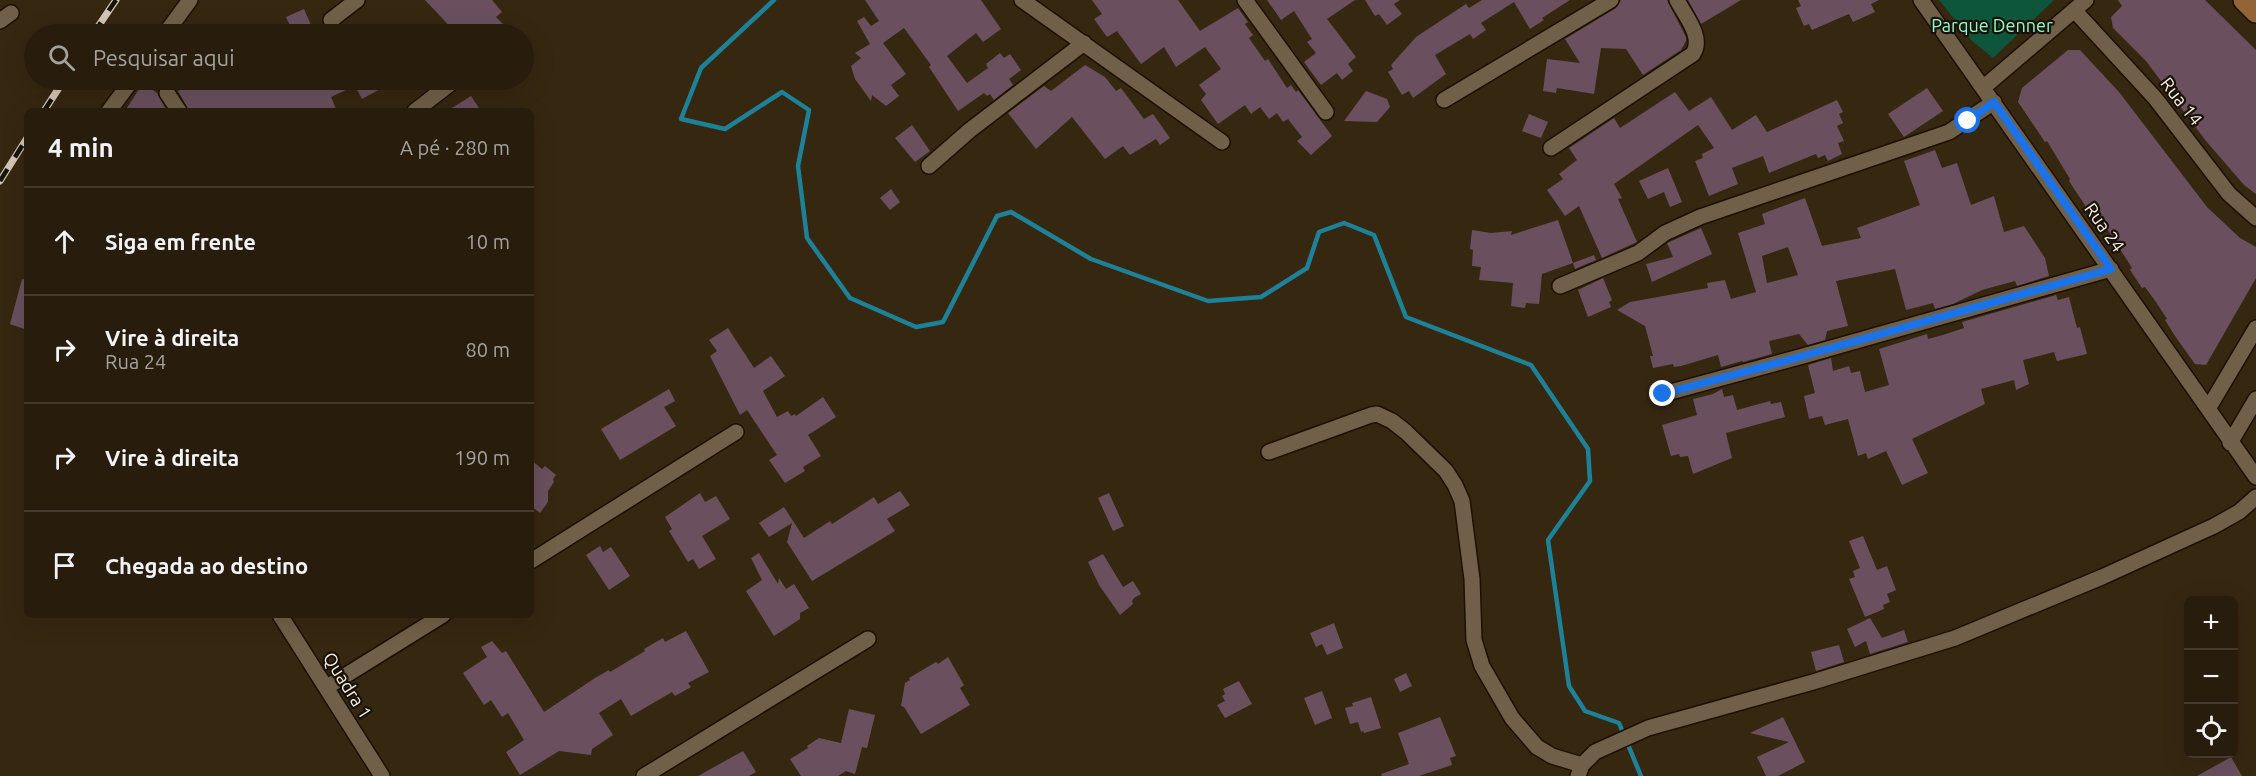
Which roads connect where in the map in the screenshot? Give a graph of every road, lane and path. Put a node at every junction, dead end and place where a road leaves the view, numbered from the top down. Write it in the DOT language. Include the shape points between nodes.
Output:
graph roads {
  1 [pos="190,0"];
  2 [pos="357,0"];
  3 [pos="1022,0"];
  4 [pos="1245,0"];
  5 [pos="1611,0"];
  6 [pos="1677,0"];
  7 [pos="1921,0"];
  8 [pos="2244,0"];
  9 [pos="2080,5"];
  10 [pos="2256,12"];
  11 [pos="331,20"];
  12 [pos="172,24"];
  13 [pos="1084,43"];
  14 [pos="1984,87"];
  15 [pos="125,90"];
  16 [pos="442,90"];
  17 [pos="167,93"];
  18 [pos="1444,100"];
  19 [pos="1994,102"];
  20 [pos="111,108"];
  21 [pos="176,108"];
  22 [pos="419,108"];
  23 [pos="1326,112"];
  24 [pos="1222,142"];
  25 [pos="1551,148"];
  26 [pos="929,165"];
  27 [pos="2256,218"];
  28 [pos="2111,269"];
  29 [pos="1560,286"];
  30 [pos="2256,328"];
  31 [pos="1663,394"];
  32 [pos="2256,399"];
  33 [pos="2208,409"];
  34 [pos="736,432"];
  35 [pos="2230,443"];
  36 [pos="1269,452"];
  37 [pos="2256,477"];
  38 [pos="2256,497"];
  39 [pos="534,559"];
  40 [pos="282,618"];
  41 [pos="438,618"];
  42 [pos="868,639"];
  43 [pos="327,687"];
  44 [pos="1580,771"];
  45 [pos="382,776"];
  46 [pos="644,776"];
  1 -- 12 [label="street"];
  2 -- 11 [label="street"];
  3 -- 13 [label="street"];
  4 -- 23 [label="street"];
  5 -- 18 [label="street"];
  6 -- 25 [label="street" via="1697,39 1693,54"];
  7 -- 14 [label="street, Rua 24"];
  8 -- 10 [label="street"];
  9 -- 14 [label="street"];
  9 -- 27 [label="street, Rua 14" via="2229,194"];
  13 -- 24 [label="street"];
  13 -- 26 [label="street"];
  14 -- 19 [label="street, Rua 24"];
  15 -- 20 [label="street"];
  16 -- 22 [label="street"];
  17 -- 21 [label="street"];
  19 -- 28 [label="street, Rua 24"];
  19 -- 29 [label="street" via="1950,132 1700,217 1665,233 1638,253"];
  28 -- 31 [label="street"];
  28 -- 33 [label="street, Rua 24"];
  30 -- 33 [label="street"];
  32 -- 35 [label="street"];
  33 -- 35 [label="street, Rua 24"];
  34 -- 39 [label="street"];
  35 -- 37 [label="street, Rua 24"];
  36 -- 44 [label="street" via="1377,414 1392,421 1430,455 1455,485 1462,501 1472,579 1474,640 1482,666 1512,718 1538,747"];
  38 -- 44 [label="street" via="2239,512 2194,535 1955,638 1665,723 1595,752"];
  40 -- 43 [label="street, Quadra 1"];
  41 -- 43 [label="street"];
  42 -- 46 [label="street"];
  43 -- 45 [label="street, Quadra 1"];
}
